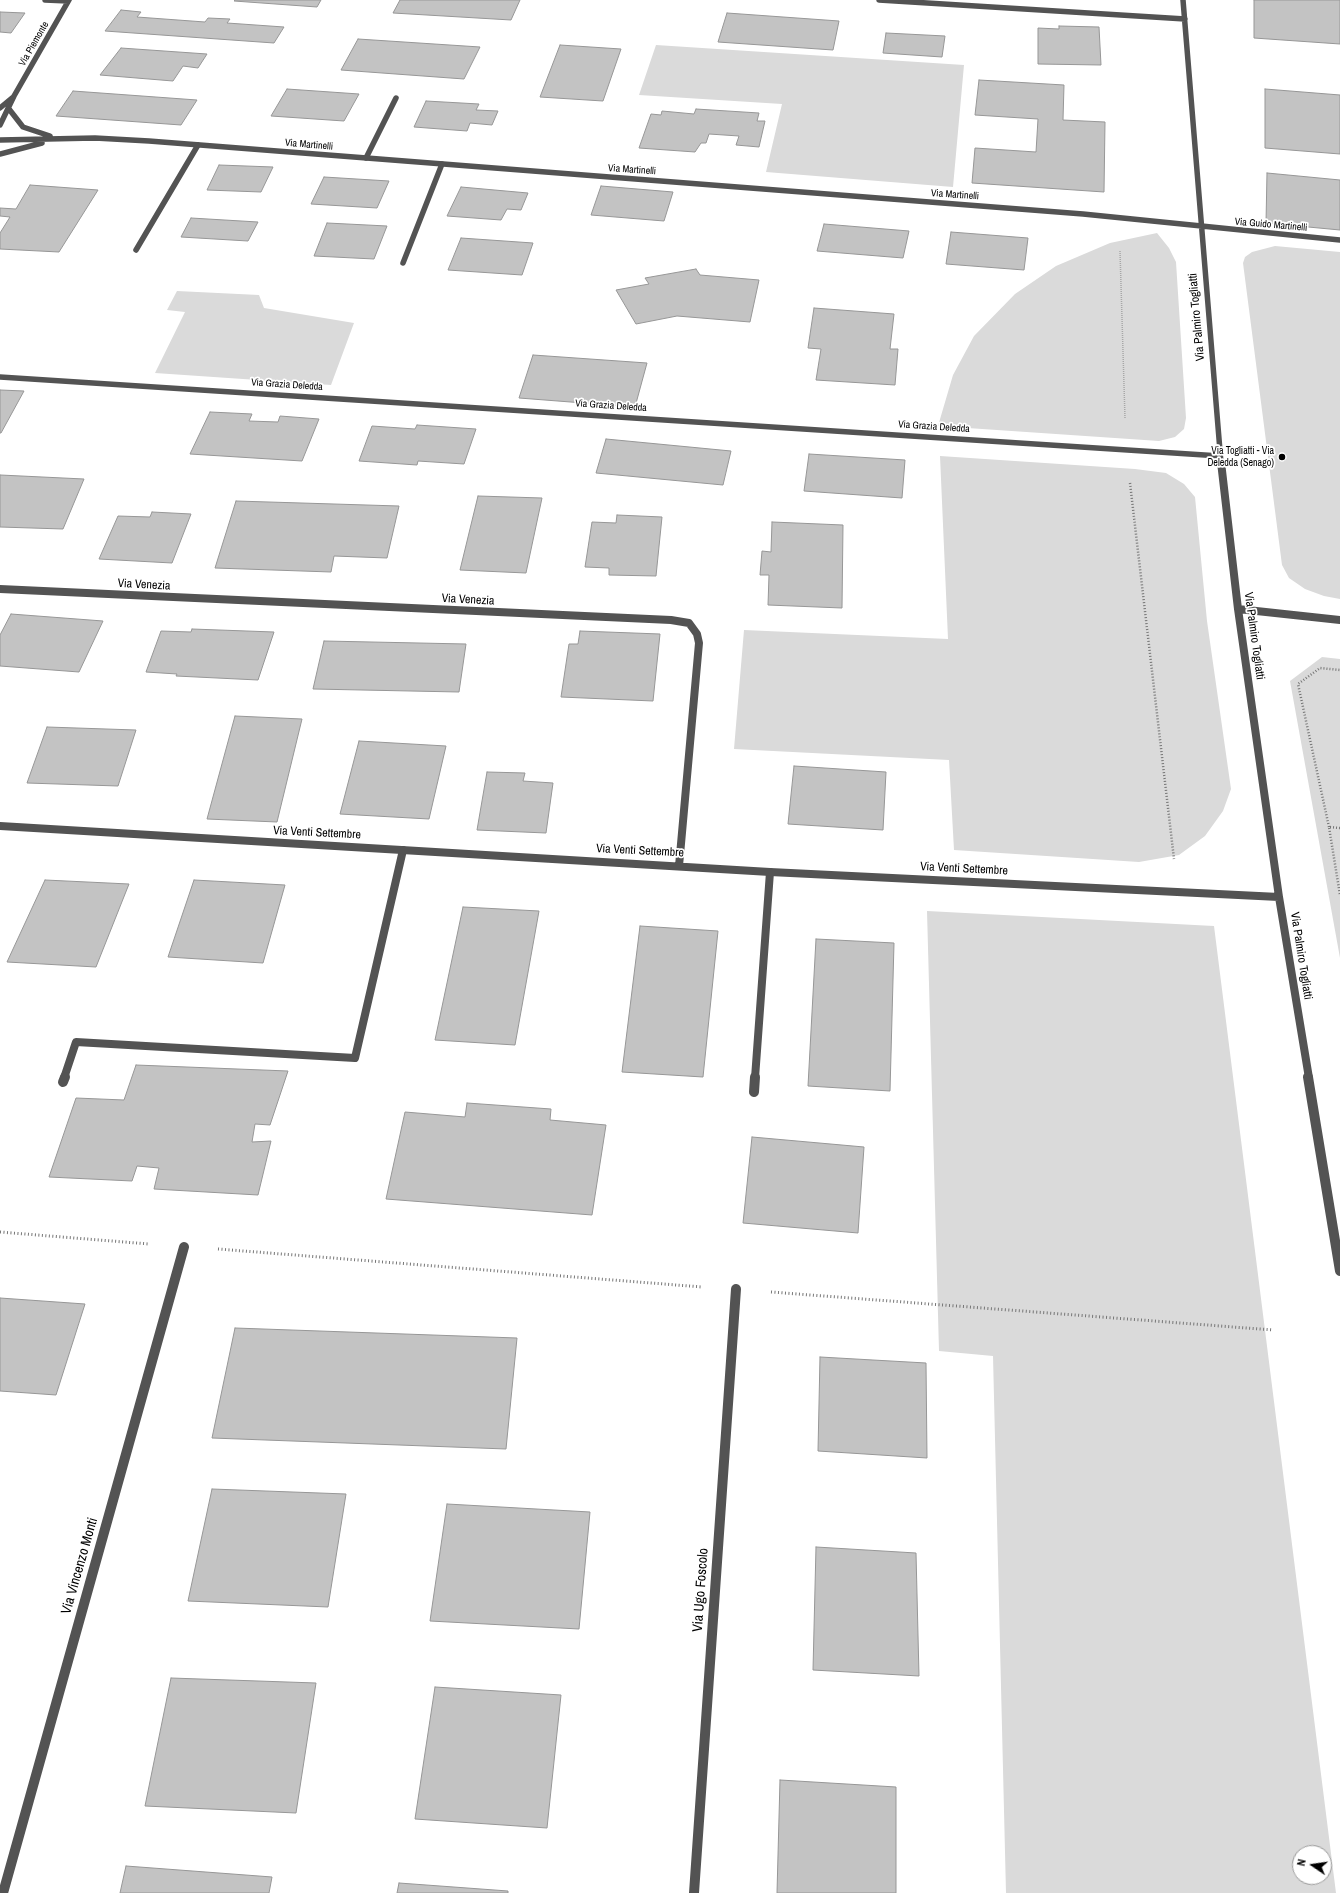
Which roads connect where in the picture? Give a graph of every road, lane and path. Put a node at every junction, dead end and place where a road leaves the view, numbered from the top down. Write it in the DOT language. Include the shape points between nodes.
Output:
graph roads {
  1 [pos="45,0"];
  2 [pos="69,0"];
  3 [pos="879,0"];
  4 [pos="1184,0"];
  5 [pos="1185,19"];
  6 [pos="14,96"];
  7 [pos="396,98"];
  8 [pos="0,108"];
  9 [pos="9,109"];
  10 [pos="0,125"];
  11 [pos="62,139"];
  12 [pos="0,140"];
  13 [pos="198,145"];
  14 [pos="0,154"];
  15 [pos="366,158"];
  16 [pos="442,164"];
  17 [pos="1129,219"];
  18 [pos="1201,227"];
  19 [pos="1340,240"];
  20 [pos="136,250"];
  21 [pos="403,263"];
  22 [pos="0,377"];
  23 [pos="1126,450"];
  24 [pos="1220,456"];
  25 [pos="0,589"];
  26 [pos="1238,609"];
  27 [pos="1340,620"];
  28 [pos="1340,670"];
  29 [pos="0,826"];
  30 [pos="1328,827"];
  31 [pos="1340,828"];
  32 [pos="403,850"];
  33 [pos="1174,863"];
  34 [pos="679,866"];
  35 [pos="770,872"];
  36 [pos="1340,895"];
  37 [pos="1279,897"];
  38 [pos="63,1082"];
  39 [pos="754,1092"];
  40 [pos="0,1232"];
  41 [pos="184,1247"];
  42 [pos="1340,1271"];
  43 [pos="736,1289"];
  44 [pos="1273,1330"];
  45 [pos="3,1893"];
  46 [pos="694,1893"];
  1 -- 2 [label="street"];
  2 -- 6 [label="street, Via Piemonte"];
  3 -- 5 [label="street"];
  4 -- 5 [label="street, Via Palmiro Togliatti"];
  5 -- 18 [label="street, Via Palmiro Togliatti"];
  6 -- 8 [label="street, Via Piemonte"];
  6 -- 9 [label="street, Via Piemonte"];
  7 -- 15 [label="street"];
  9 -- 10 [label="street, Via Piemonte"];
  9 -- 11 [label="street, Via Martinelli" via="24,127"];
  11 -- 12 [label="street, Via Martinelli"];
  11 -- 13 [label="street, Via Martinelli" via="95,138"];
  11 -- 14 [label="street, Via Martinelli"];
  13 -- 15 [label="street, Via Martinelli"];
  13 -- 20 [label="street"];
  15 -- 16 [label="street, Via Martinelli"];
  16 -- 17 [label="street, Via Martinelli"];
  16 -- 21 [label="street"];
  17 -- 18 [label="street, Via Martinelli"];
  17 -- 23 [label="path" via="1120,245"];
  18 -- 19 [label="street, Via Guido Martinelli"];
  18 -- 24 [label="street, Via Palmiro Togliatti"];
  22 -- 23 [label="street, Via Grazia Deledda"];
  23 -- 24 [label="street, Via Grazia Deledda"];
  23 -- 33 [label="path"];
  24 -- 26 [label="street, Via Palmiro Togliatti"];
  25 -- 34 [label="street, Via Venezia" via="671,620 689,623 697,634 699,643"];
  26 -- 27 [label="street"];
  26 -- 37 [label="street, Via Palmiro Togliatti"];
  28 -- 30 [label="path" via="1320,668 1298,684"];
  29 -- 32 [label="street, Via Venti Settembre"];
  30 -- 31 [label="path"];
  30 -- 36 [label="path"];
  32 -- 34 [label="street, Via Venti Settembre"];
  32 -- 38 [label="street" via="355,1058 76,1042"];
  34 -- 35 [label="street, Via Venti Settembre"];
  35 -- 37 [label="street, Via Venti Settembre"];
  35 -- 39 [label="street"];
  37 -- 42 [label="street, Via Palmiro Togliatti"];
  40 -- 41 [label="path"];
  41 -- 43 [label="path"];
  41 -- 45 [label="street, Via Vincenzo Monti"];
  43 -- 44 [label="path"];
  43 -- 46 [label="street, Via Ugo Foscolo"];
}
